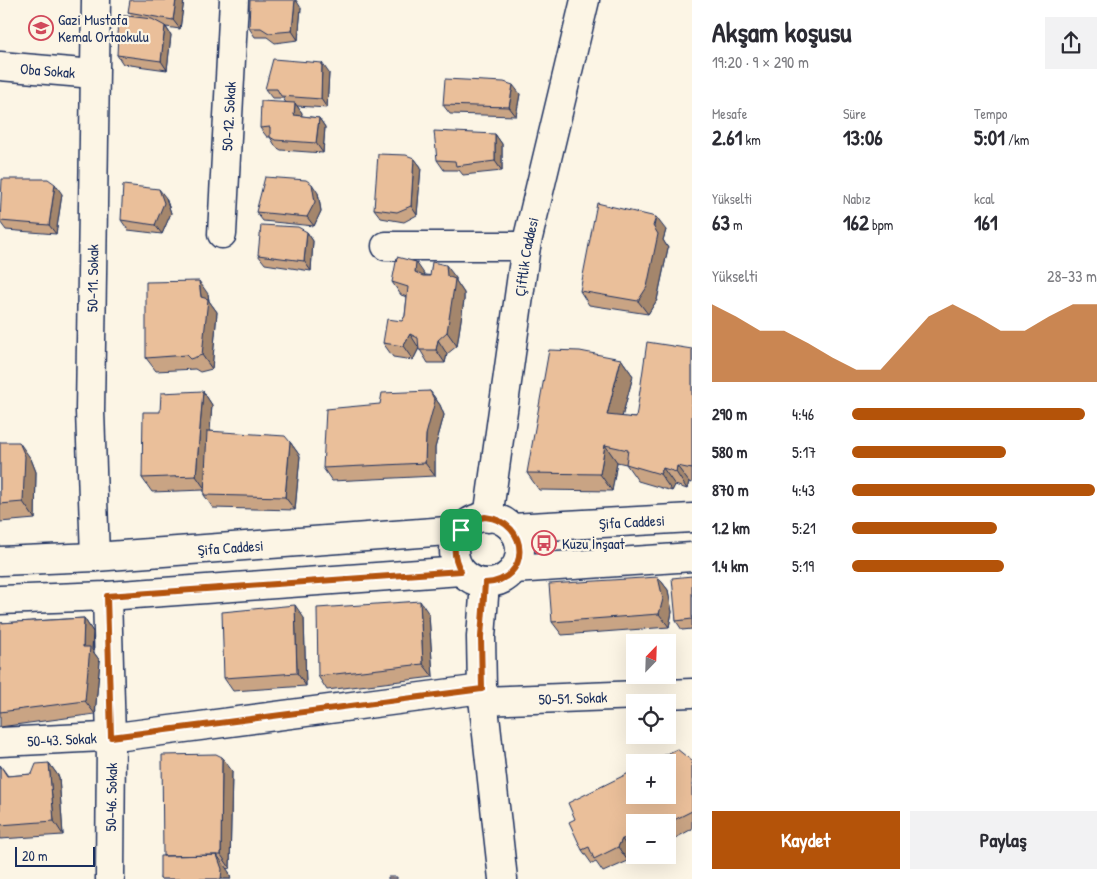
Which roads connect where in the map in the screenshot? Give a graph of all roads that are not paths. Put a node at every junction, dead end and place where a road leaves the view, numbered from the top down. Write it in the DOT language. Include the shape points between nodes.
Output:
graph roads {
  1 [pos="96,0"];
  2 [pos="234,0"];
  3 [pos="585,0"];
  4 [pos="0,66"];
  5 [pos="94,74"];
  6 [pos="222,234"];
  7 [pos="386,246"];
  8 [pos="526,246"];
  9 [pos="692,518"];
  10 [pos="500,523"];
  11 [pos="461,530"];
  12 [pos="95,557"];
  13 [pos="692,557"];
  14 [pos="0,560"];
  15 [pos="514,570"];
  16 [pos="461,571"];
  17 [pos="485,583"];
  18 [pos="107,596"];
  19 [pos="0,600"];
  20 [pos="692,693"];
  21 [pos="483,695"];
  22 [pos="111,737"];
  23 [pos="0,742"];
  24 [pos="110,879"];
  25 [pos="503,879"];
  1 -- 5 [label="street, 50-11. Sokak"];
  2 -- 6 [label="street, 50-12. Sokak"];
  3 -- 8 [label="street, Çiftlik Caddesi"];
  4 -- 5 [label="street, Oba Sokak"];
  5 -- 12 [label="street, 50-11. Sokak" via="90,411"];
  7 -- 8 [label="street"];
  8 -- 10 [label="street, Çiftlik Caddesi"];
  9 -- 10 [label="street, Şifa Caddesi"];
  10 -- 11 [label="street" via="477,519"];
  10 -- 15 [label="street" via="520,546"];
  11 -- 12 [label="street, Şifa Caddesi"];
  11 -- 16 [label="street" via="454,550"];
  12 -- 14 [label="street, Şifa Caddesi"];
  13 -- 15 [label="street"];
  15 -- 17 [label="street" via="501,580"];
  16 -- 17 [label="street" via="469,578"];
  16 -- 18 [label="street"];
  17 -- 21 [label="street" via="481,637"];
  18 -- 19 [label="street"];
  18 -- 22 [label="street, 50-46. Sokak"];
  20 -- 21 [label="street, 50-51. Sokak"];
  21 -- 22 [label="street, 50-43. Sokak"];
  21 -- 25 [label="street"];
  22 -- 23 [label="street, 50-43. Sokak"];
  22 -- 24 [label="street, 50-46. Sokak"];
}
